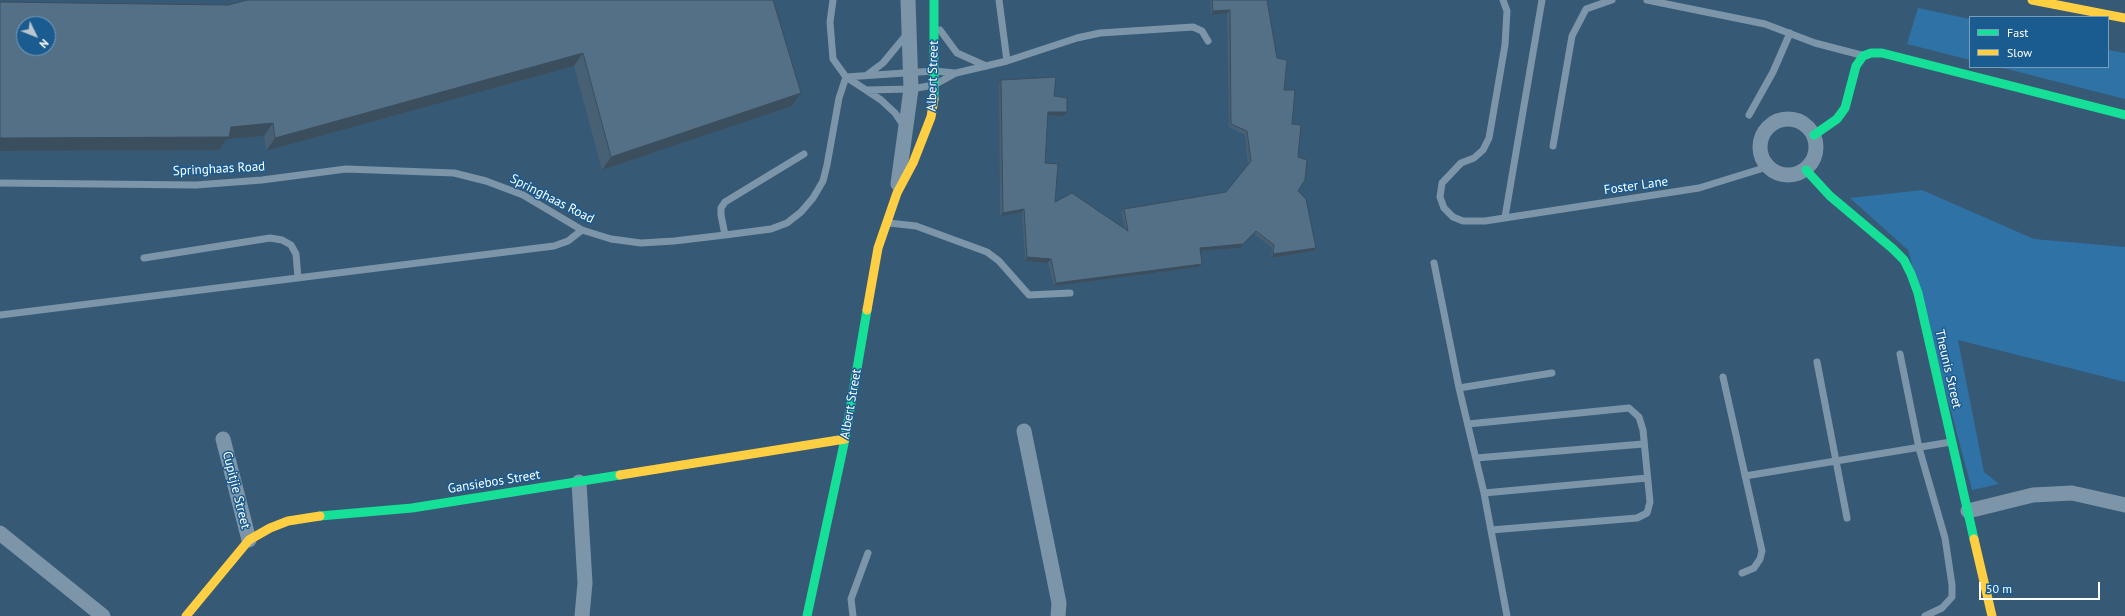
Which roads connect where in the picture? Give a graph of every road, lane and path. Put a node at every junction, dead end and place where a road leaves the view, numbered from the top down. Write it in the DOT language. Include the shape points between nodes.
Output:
graph roads {
  1 [pos="833,0"];
  2 [pos="908,0"];
  3 [pos="934,0"];
  4 [pos="999,0"];
  5 [pos="1503,0"];
  6 [pos="1542,0"];
  7 [pos="1612,0"];
  8 [pos="1647,0"];
  9 [pos="2032,0"];
  10 [pos="2125,18"];
  11 [pos="934,22"];
  12 [pos="908,31"];
  13 [pos="1790,33"];
  14 [pos="1208,41"];
  15 [pos="1863,56"];
  16 [pos="1007,61"];
  17 [pos="986,66"];
  18 [pos="934,71"];
  19 [pos="911,73"];
  20 [pos="956,73"];
  21 [pos="867,75"];
  22 [pos="846,77"];
  23 [pos="934,85"];
  24 [pos="911,89"];
  25 [pos="866,90"];
  26 [pos="2125,115"];
  27 [pos="1748,116"];
  28 [pos="905,128"];
  29 [pos="1814,135"];
  30 [pos="1553,146"];
  31 [pos="804,154"];
  32 [pos="1767,167"];
  33 [pos="1806,170"];
  34 [pos="0,183"];
  35 [pos="897,193"];
  36 [pos="1505,217"];
  37 [pos="885,223"];
  38 [pos="582,230"];
  39 [pos="725,235"];
  40 [pos="144,258"];
  41 [pos="1434,263"];
  42 [pos="298,278"];
  43 [pos="1070,293"];
  44 [pos="0,315"];
  45 [pos="1900,354"];
  46 [pos="1817,362"];
  47 [pos="1552,373"];
  48 [pos="1723,377"];
  49 [pos="1459,388"];
  50 [pos="1468,424"];
  51 [pos="1024,431"];
  52 [pos="223,439"];
  53 [pos="845,439"];
  54 [pos="1952,442"];
  55 [pos="1643,444"];
  56 [pos="1919,448"];
  57 [pos="1476,458"];
  58 [pos="1836,461"];
  59 [pos="1745,476"];
  60 [pos="1647,478"];
  61 [pos="579,482"];
  62 [pos="1484,493"];
  63 [pos="2125,505"];
  64 [pos="1968,511"];
  65 [pos="1847,518"];
  66 [pos="1491,530"];
  67 [pos="0,533"];
  68 [pos="249,540"];
  69 [pos="868,554"];
  70 [pos="1742,573"];
  71 [pos="103,616"];
  72 [pos="186,616"];
  73 [pos="582,616"];
  74 [pos="807,616"];
  75 [pos="853,616"];
  76 [pos="1058,616"];
  77 [pos="1507,616"];
  78 [pos="1925,616"];
  79 [pos="1992,616"];
  1 -- 22 [label="lane" via="830,43 833,59"];
  2 -- 12 [label="street, Albert Street"];
  3 -- 11 [label="street, Albert Street"];
  4 -- 16 [label="lane"];
  5 -- 36 [label="lane, Foster Lane" via="1507,11 1505,45 1489,138 1483,150 1474,158 1461,163 1442,182 1440,197 1444,208 1453,218 1463,221 1485,221"];
  6 -- 36 [label="lane"];
  7 -- 30 [label="lane" via="1586,9 1572,36"];
  8 -- 13 [label="lane" via="1765,24"];
  9 -- 10 [label="street"];
  11 -- 17 [label="lane" via="957,53"];
  11 -- 18 [label="street, Albert Street"];
  12 -- 19 [label="street, Albert Street"];
  12 -- 21 [label="lane" via="897,48"];
  13 -- 15 [label="lane"];
  13 -- 27 [label="lane" via="1773,72"];
  14 -- 16 [label="lane" via="1202,31 1193,27 1100,33"];
  15 -- 26 [label="street" via="1882,53"];
  15 -- 29 [label="street" via="1856,66 1845,108 1837,119"];
  16 -- 17 [label="lane"];
  17 -- 20 [label="lane"];
  18 -- 19 [label="lane"];
  18 -- 20 [label="lane"];
  18 -- 23 [label="street, Albert Street"];
  19 -- 21 [label="lane"];
  19 -- 24 [label="street, Albert Street"];
  20 -- 23 [label="lane"];
  21 -- 22 [label="lane"];
  22 -- 25 [label="lane"];
  22 -- 39 [label="lane, Springhaas Road" via="839,98 823,181 813,198 801,212 786,223 771,229"];
  23 -- 24 [label="lane"];
  23 -- 35 [label="street, Albert Street" via="932,117"];
  24 -- 25 [label="lane"];
  24 -- 28 [label="street, Albert Street"];
  25 -- 28 [label="lane" via="895,113"];
  28 -- 35 [label="street, Albert Street"];
  29 -- 32 [label="street" via="1809,128 1793,119 1775,122 1768,127 1760,142 1762,160"];
  29 -- 33 [label="street" via="1816,154"];
  31 -- 39 [label="lane" via="725,202 721,208 721,215"];
  32 -- 33 [label="street" via="1774,172 1790,176"];
  32 -- 36 [label="lane, Foster Lane" via="1699,188"];
  33 -- 54 [label="street, Theunis Street" via="1830,196 1893,249 1904,260 1912,274"];
  34 -- 38 [label="lane, Springhaas Road" via="196,184 262,180 346,169 454,173 486,181 523,195"];
  35 -- 37 [label="street, Albert Street"];
  37 -- 43 [label="lane" via="916,226 987,252 999,261 1029,295"];
  37 -- 53 [label="street, Albert Street"];
  38 -- 39 [label="lane, Springhaas Road" via="611,239 641,243"];
  38 -- 42 [label="lane" via="568,241 554,246"];
  40 -- 42 [label="lane" via="270,238 291,245 296,254"];
  41 -- 49 [label="lane"];
  42 -- 44 [label="lane"];
  45 -- 56 [label="lane"];
  46 -- 58 [label="lane"];
  47 -- 49 [label="lane"];
  48 -- 59 [label="lane"];
  49 -- 50 [label="lane"];
  50 -- 55 [label="lane" via="1629,408 1639,417 1643,430"];
  50 -- 57 [label="lane"];
  51 -- 76 [label="street" via="1059,603"];
  52 -- 68 [label="street, Cupitjie Street"];
  53 -- 61 [label="street, Gansiebos Street"];
  53 -- 74 [label="street, Albert Street"];
  54 -- 56 [label="lane"];
  54 -- 64 [label="street, Theunis Street"];
  55 -- 57 [label="lane"];
  55 -- 60 [label="lane"];
  56 -- 58 [label="lane"];
  56 -- 78 [label="lane" via="1945,538 1952,585 1952,597 1942,608"];
  57 -- 62 [label="lane"];
  58 -- 59 [label="lane"];
  58 -- 65 [label="lane"];
  59 -- 70 [label="lane" via="1762,551 1754,568"];
  60 -- 62 [label="lane"];
  60 -- 66 [label="lane" via="1650,502 1647,513 1637,518"];
  61 -- 68 [label="street, Gansiebos Street" via="412,508 307,517 270,528"];
  61 -- 73 [label="street" via="585,582"];
  62 -- 66 [label="lane"];
  63 -- 64 [label="street" via="2072,493 2033,495"];
  64 -- 79 [label="street, Theunis Street"];
  66 -- 77 [label="lane"];
  67 -- 71 [label="street"];
  68 -- 72 [label="street, Gansiebos Street"];
  69 -- 75 [label="lane" via="851,599"];
}
